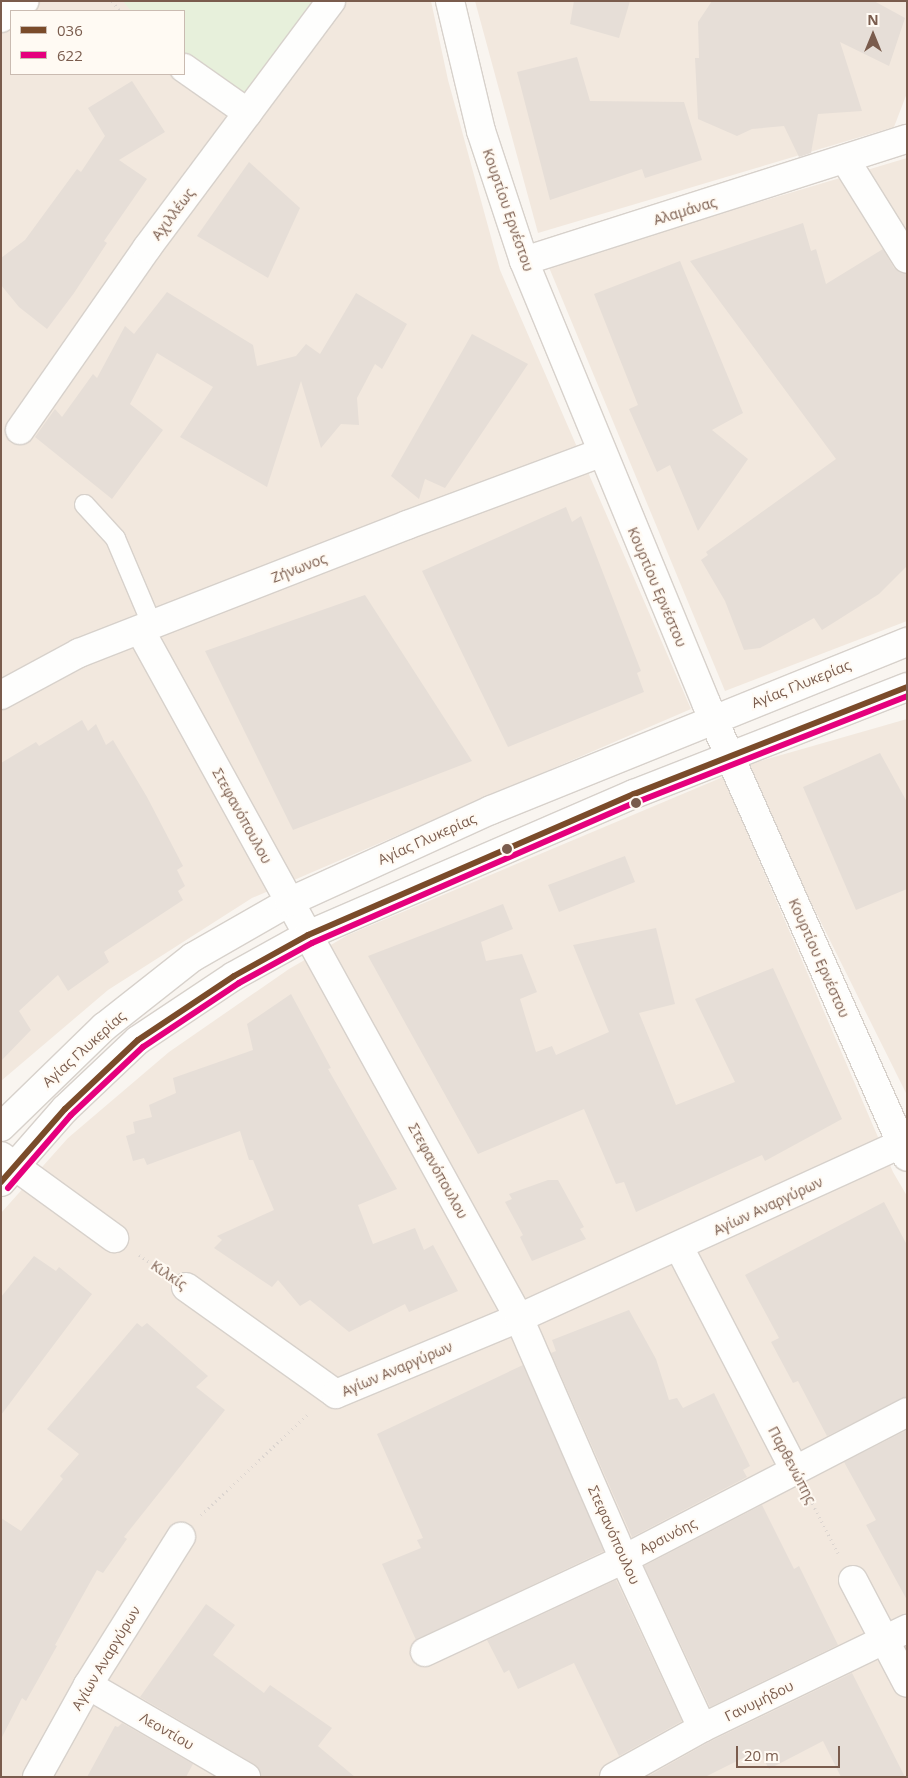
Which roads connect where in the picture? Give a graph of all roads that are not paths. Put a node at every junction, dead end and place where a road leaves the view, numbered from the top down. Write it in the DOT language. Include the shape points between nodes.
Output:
graph roads {
  1 [pos="24,1"];
  2 [pos="331,1"];
  3 [pos="450,1"];
  4 [pos="12,10"];
  5 [pos="185,69"];
  6 [pos="248,113"];
  7 [pos="907,139"];
  8 [pos="846,161"];
  9 [pos="907,259"];
  10 [pos="524,261"];
  11 [pos="20,430"];
  12 [pos="601,454"];
  13 [pos="84,504"];
  14 [pos="146,628"];
  15 [pos="907,642"];
  16 [pos="907,687"];
  17 [pos="1,695"];
  18 [pos="713,719"];
  19 [pos="730,756"];
  20 [pos="289,902"];
  21 [pos="308,934"];
  22 [pos="1,1127"];
  23 [pos="904,1147"];
  24 [pos="6,1168"];
  25 [pos="114,1238"];
  26 [pos="679,1247"];
  27 [pos="186,1287"];
  28 [pos="519,1318"];
  29 [pos="336,1394"];
  30 [pos="907,1412"];
  31 [pos="795,1471"];
  32 [pos="180,1538"];
  33 [pos="624,1559"];
  34 [pos="853,1580"];
  35 [pos="895,1635"];
  36 [pos="425,1652"];
  37 [pos="907,1683"];
  38 [pos="88,1685"];
  39 [pos="702,1728"];
  40 [pos="36,1777"];
  41 [pos="246,1777"];
  42 [pos="614,1777"];
  1 -- 4 [label="street"];
  2 -- 6 [label="street, Αχιλλέως"];
  3 -- 10 [label="street, Κουρτίου Ερνέστου" via="481,130"];
  5 -- 6 [label="street"];
  6 -- 11 [label="street, Αχιλλέως" via="146,248"];
  7 -- 8 [label="street, Αλαμάνας"];
  8 -- 9 [label="street"];
  8 -- 10 [label="street, Αλαμάνας"];
  10 -- 12 [label="street, Κουρτίου Ερνέστου"];
  12 -- 14 [label="street, Ζήνωνος" via="407,525"];
  12 -- 18 [label="street, Κουρτίου Ερνέστου"];
  13 -- 14 [label="lane, Στεφανόπουλου" via="105,524 124,554"];
  14 -- 17 [label="street, Ζήνωνος" via="79,653"];
  14 -- 20 [label="street, Στεφανόπουλου"];
  15 -- 18 [label="street, Αγίας Γλυκερίας"];
  16 -- 19 [label="street"];
  18 -- 19 [label="street, Κουρτίου Ερνέστου"];
  18 -- 20 [label="street, Αγίας Γλυκερίας" via="491,810"];
  19 -- 21 [label="street"];
  19 -- 23 [label="street, Κουρτίου Ερνέστου"];
  20 -- 21 [label="street, Στεφανόπουλου"];
  20 -- 22 [label="street, Αγίας Γλυκερίας" via="193,957 104,1027"];
  21 -- 24 [label="street" via="234,976 138,1040"];
  21 -- 28 [label="street, Στεφανόπουλου"];
  23 -- 26 [label="street, Αγίων Αναργύρων"];
  24 -- 25 [label="street"];
  26 -- 28 [label="street, Αγίων Αναργύρων"];
  26 -- 31 [label="street, Παρθενώπης"];
  27 -- 29 [label="street, Κιλκίς"];
  28 -- 29 [label="street, Αγίων Αναργύρων"];
  28 -- 33 [label="street, Στεφανόπουλου"];
  30 -- 31 [label="street, Αρσινόης"];
  31 -- 33 [label="street, Αρσινόης"];
  32 -- 38 [label="street, Αγίων Αναργύρων"];
  33 -- 36 [label="street, Αρσινόης"];
  33 -- 39 [label="street, Στεφανόπουλου"];
  34 -- 35 [label="street"];
  35 -- 37 [label="street"];
  35 -- 39 [label="street, Γανυμήδου"];
  38 -- 40 [label="street, Αγίων Αναργύρων"];
  38 -- 41 [label="street, Λεοντίου"];
  39 -- 42 [label="street, Γανυμήδου"];
}
